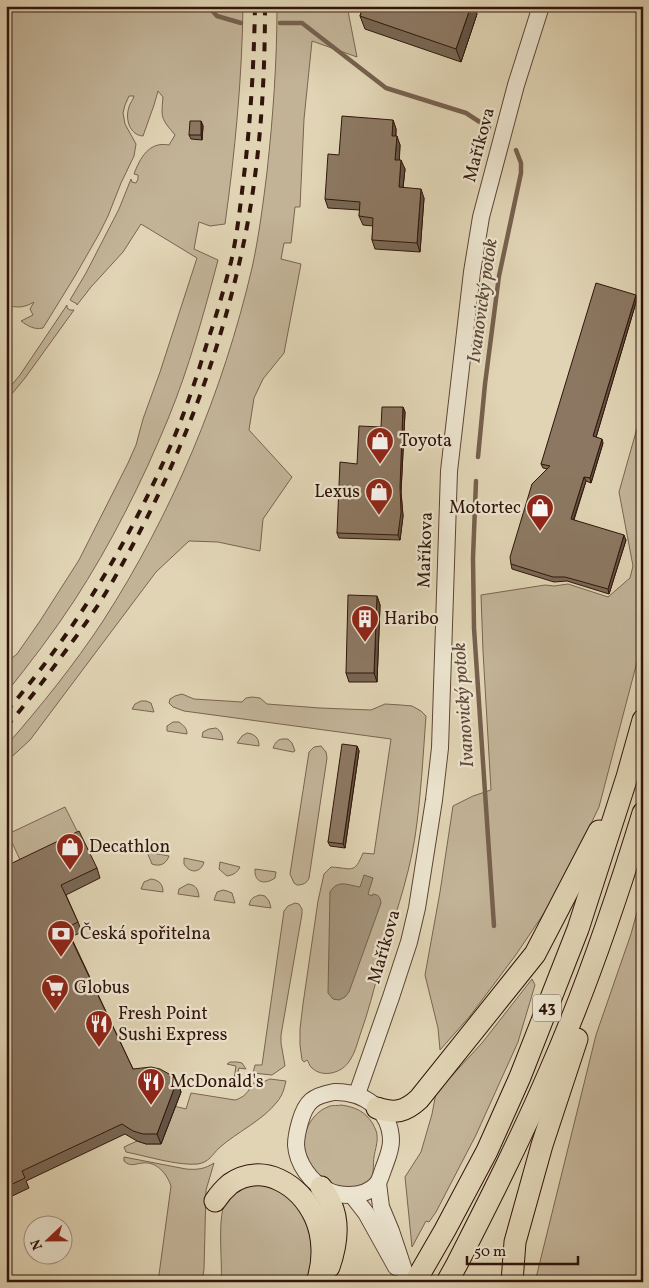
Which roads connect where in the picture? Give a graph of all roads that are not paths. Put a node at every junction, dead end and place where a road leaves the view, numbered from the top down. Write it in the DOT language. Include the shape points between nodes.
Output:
graph roads {
  1 [pos="541,6"];
  2 [pos="643,720"];
  3 [pos="627,777"];
  4 [pos="643,813"];
  5 [pos="590,974"];
  6 [pos="357,1094"];
  7 [pos="378,1108"];
  8 [pos="378,1183"];
  9 [pos="321,1187"];
  10 [pos="352,1195"];
  11 [pos="215,1201"];
  12 [pos="452,1273"];
  13 [pos="317,1282"];
  14 [pos="324,1282"];
  15 [pos="407,1282"];
  16 [pos="415,1282"];
  17 [pos="512,1282"];
  1 -- 6 [label="street, Maříkova" via="481,217 472,272 449,471 440,748 417,908 409,942"];
  2 -- 3 [label="highway, 43"];
  3 -- 7 [label="highway" via="535,954 419,1099 397,1112"];
  3 -- 16 [label="highway, 43" via="578,929 524,1068 486,1151"];
  4 -- 5 [label="highway, 43"];
  5 -- 12 [label="highway, 43" via="550,1072"];
  5 -- 17 [label="highway" via="576,1043 542,1145 515,1242"];
  6 -- 7 [label="street"];
  6 -- 9 [label="street" via="327,1093 308,1103 303,1112 296,1145 299,1158"];
  7 -- 8 [label="street" via="389,1128 391,1141"];
  8 -- 10 [label="street" via="368,1191"];
  8 -- 15 [label="street" via="381,1207"];
  9 -- 10 [label="street"];
  9 -- 14 [label="highway" via="332,1204 337,1225"];
  10 -- 15 [label="street"];
  11 -- 13 [label="highway" via="230,1184 257,1174 278,1179 292,1188 308,1206 319,1229 322,1252"];
}
